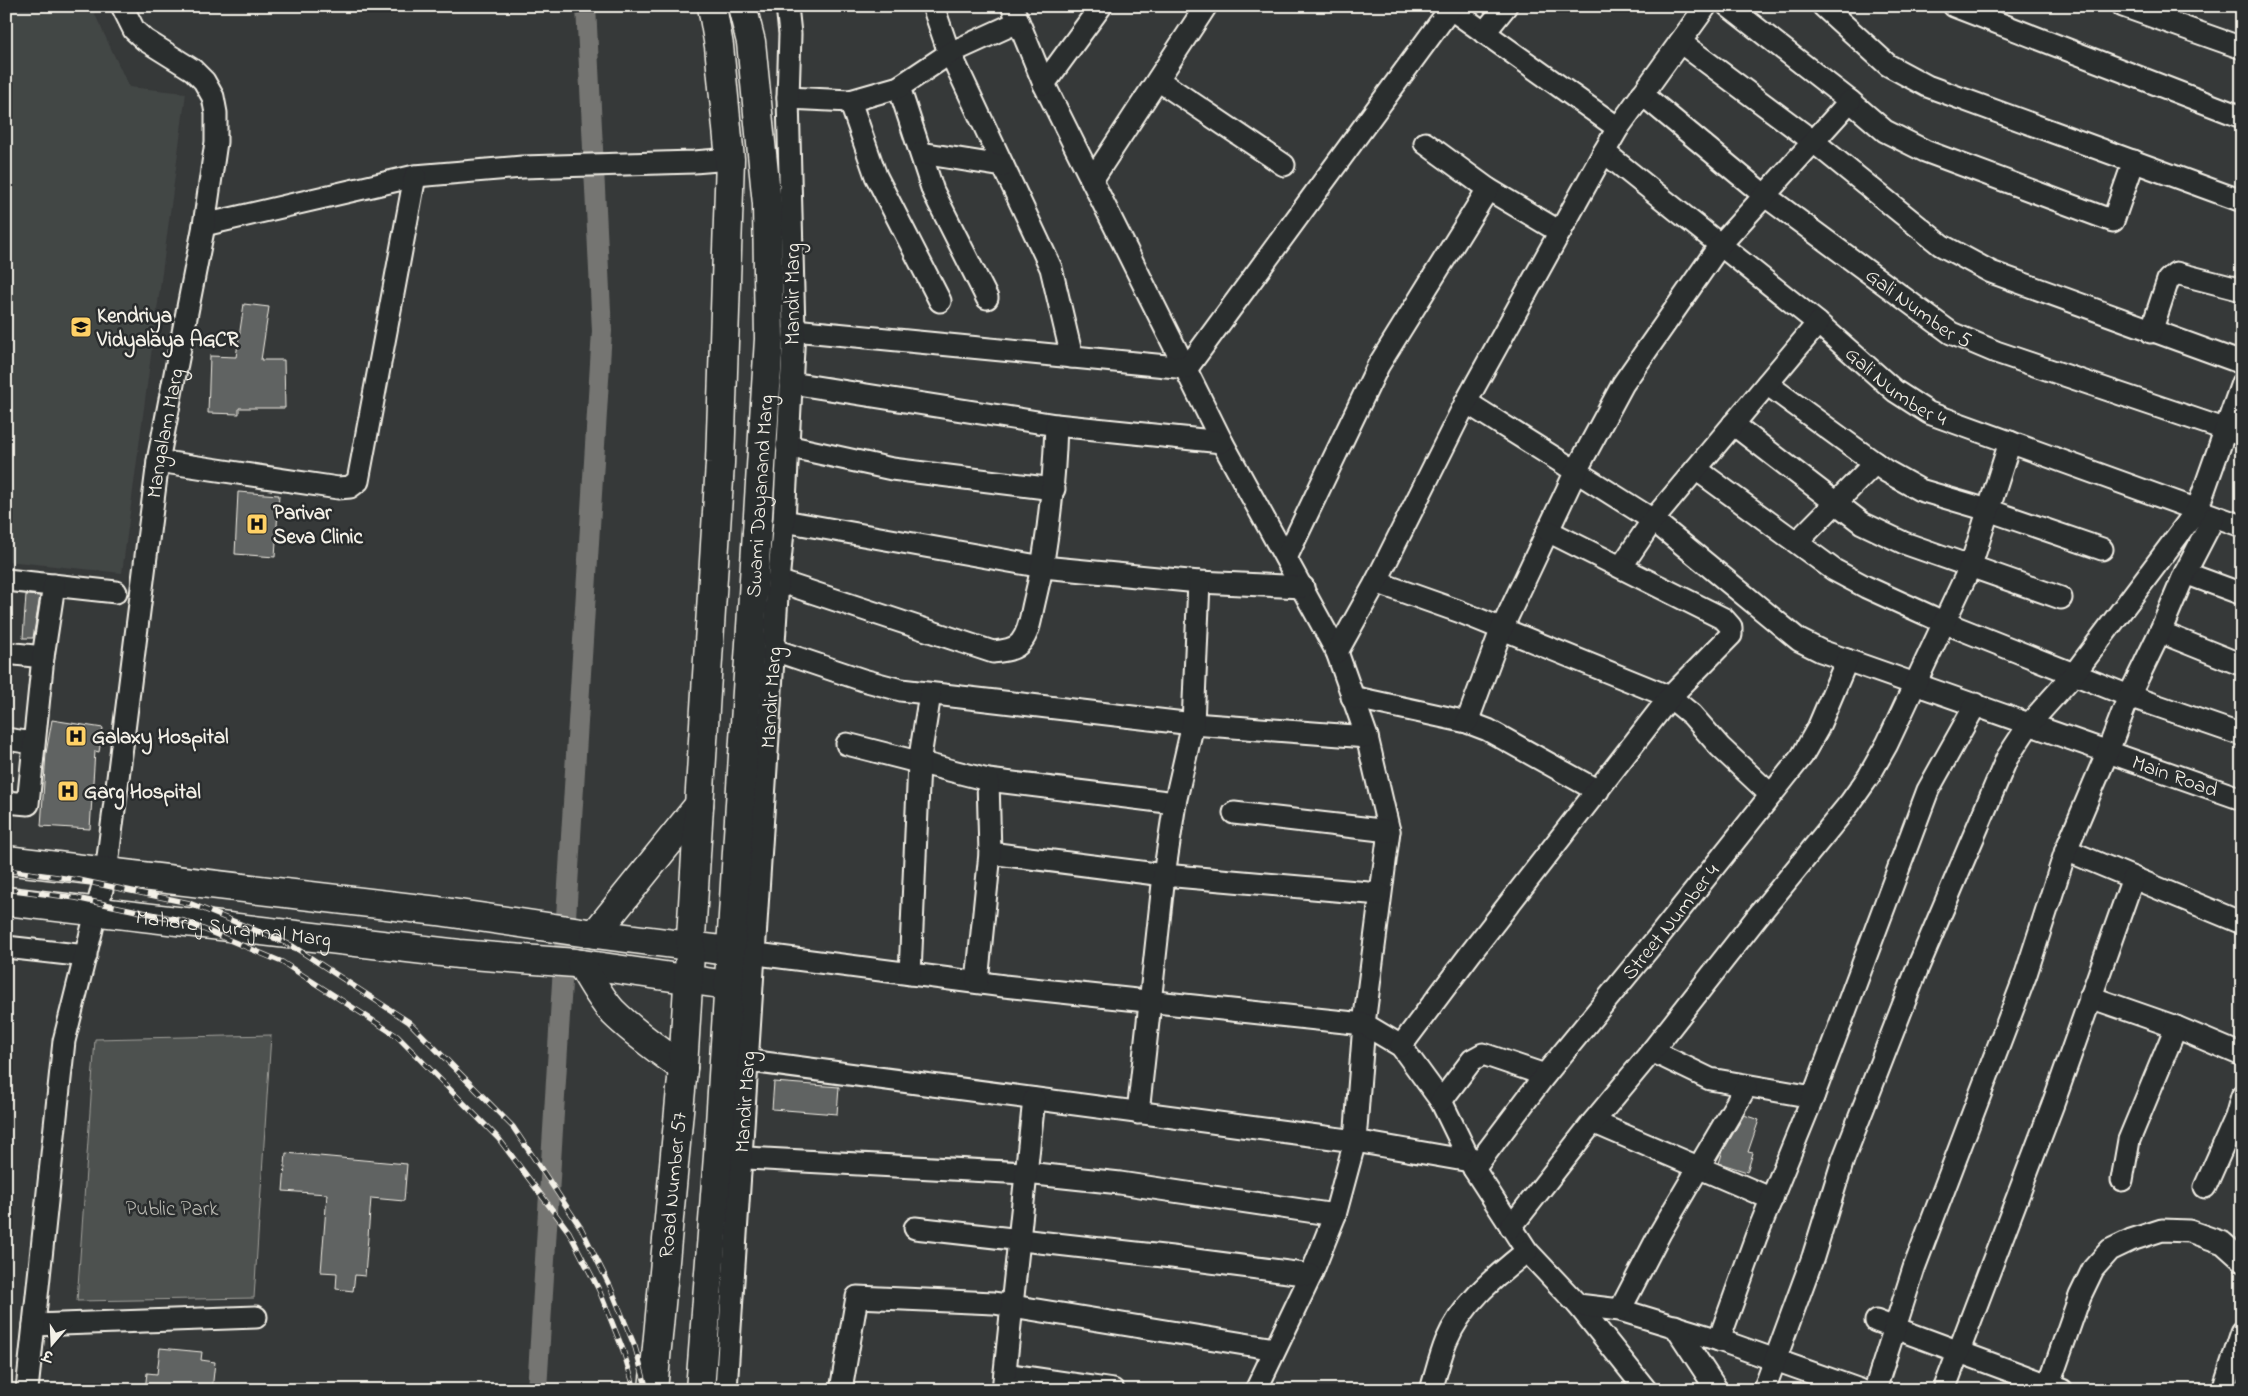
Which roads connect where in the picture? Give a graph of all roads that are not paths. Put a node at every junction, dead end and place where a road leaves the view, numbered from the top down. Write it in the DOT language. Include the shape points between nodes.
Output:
graph roads {
  1 [pos="122,6"];
  2 [pos="712,6"];
  3 [pos="742,6"];
  4 [pos="787,6"];
  5 [pos="933,6"];
  6 [pos="1101,6"];
  7 [pos="1206,6"];
  8 [pos="1506,6"];
  9 [pos="1706,6"];
  10 [pos="1728,6"];
  11 [pos="1823,6"];
  12 [pos="1954,6"];
  13 [pos="2123,6"];
  14 [pos="1449,7"];
  15 [pos="1015,14"];
  16 [pos="1484,33"];
  17 [pos="1680,42"];
  18 [pos="2241,45"];
  19 [pos="950,54"];
  20 [pos="1158,80"];
  21 [pos="1044,84"];
  22 [pos="899,86"];
  23 [pos="1642,94"];
  24 [pos="788,98"];
  25 [pos="850,101"];
  26 [pos="1850,101"];
  27 [pos="2242,117"];
  28 [pos="1618,128"];
  29 [pos="1814,142"];
  30 [pos="1425,143"];
  31 [pos="1604,152"];
  32 [pos="921,153"];
  33 [pos="730,159"];
  34 [pos="2134,162"];
  35 [pos="1284,165"];
  36 [pos="1003,166"];
  37 [pos="415,176"];
  38 [pos="1092,180"];
  39 [pos="1488,188"];
  40 [pos="1764,195"];
  41 [pos="2242,201"];
  42 [pos="204,225"];
  43 [pos="1560,232"];
  44 [pos="1720,245"];
  45 [pos="2242,290"];
  46 [pos="986,298"];
  47 [pos="940,301"];
  48 [pos="1818,323"];
  49 [pos="794,330"];
  50 [pos="2151,332"];
  51 [pos="1072,357"];
  52 [pos="2242,363"];
  53 [pos="1187,368"];
  54 [pos="791,383"];
  55 [pos="2242,383"];
  56 [pos="1767,384"];
  57 [pos="1466,402"];
  58 [pos="1734,424"];
  59 [pos="1056,425"];
  60 [pos="2234,432"];
  61 [pos="1222,442"];
  62 [pos="2010,442"];
  63 [pos="787,446"];
  64 [pos="158,461"];
  65 [pos="1875,463"];
  66 [pos="1696,469"];
  67 [pos="1576,471"];
  68 [pos="1054,490"];
  69 [pos="1836,503"];
  70 [pos="1988,510"];
  71 [pos="2206,513"];
  72 [pos="1652,520"];
  73 [pos="784,521"];
  74 [pos="2242,526"];
  75 [pos="1548,531"];
  76 [pos="1797,542"];
  77 [pos="2102,549"];
  78 [pos="1286,558"];
  79 [pos="1971,565"];
  80 [pos="1043,567"];
  81 [pos="1621,567"];
  82 [pos="2185,573"];
  83 [pos="6,580"];
  84 [pos="778,581"];
  85 [pos="1199,582"];
  86 [pos="1376,582"];
  87 [pos="54,585"];
  88 [pos="1303,587"];
  89 [pos="116,592"];
  90 [pos="2242,594"];
  91 [pos="2062,598"];
  92 [pos="1943,622"];
  93 [pos="1502,628"];
  94 [pos="2160,632"];
  95 [pos="774,650"];
  96 [pos="1337,652"];
  97 [pos="6,653"];
  98 [pos="43,657"];
  99 [pos="1847,660"];
  100 [pos="2242,665"];
  101 [pos="2074,674"];
  102 [pos="1916,684"];
  103 [pos="930,694"];
  104 [pos="2129,696"];
  105 [pos="1352,697"];
  106 [pos="1670,697"];
  107 [pos="1976,704"];
  108 [pos="1467,722"];
  109 [pos="2030,723"];
  110 [pos="1193,724"];
  111 [pos="2242,734"];
  112 [pos="1367,737"];
  113 [pos="6,739"];
  114 [pos="34,743"];
  115 [pos="847,744"];
  116 [pos="2108,751"];
  117 [pos="919,763"];
  118 [pos="988,780"];
  119 [pos="1598,791"];
  120 [pos="1771,794"];
  121 [pos="2242,799"];
  122 [pos="6,802"];
  123 [pos="1176,803"];
  124 [pos="699,805"];
  125 [pos="1234,813"];
  126 [pos="1389,831"];
  127 [pos="2066,850"];
  128 [pos="990,853"];
  129 [pos="6,860"];
  130 [pos="106,873"];
  131 [pos="1164,875"];
  132 [pos="2133,878"];
  133 [pos="1380,894"];
  134 [pos="6,901"];
  135 [pos="97,912"];
  136 [pos="2242,923"];
  137 [pos="595,934"];
  138 [pos="6,946"];
  139 [pos="691,946"];
  140 [pos="742,952"];
  141 [pos="86,956"];
  142 [pos="578,963"];
  143 [pos="910,974"];
  144 [pos="689,980"];
  145 [pos="977,982"];
  146 [pos="727,985"];
  147 [pos="2090,997"];
  148 [pos="1150,1001"];
  149 [pos="1364,1024"];
  150 [pos="2176,1027"];
  151 [pos="1401,1046"];
  152 [pos="1652,1051"];
  153 [pos="2242,1055"];
  154 [pos="735,1059"];
  155 [pos="683,1068"];
  156 [pos="1545,1075"];
  157 [pos="1746,1087"];
  158 [pos="2242,1096"];
  159 [pos="1813,1097"];
  160 [pos="1034,1099"];
  161 [pos="1441,1100"];
  162 [pos="1138,1113"];
  163 [pos="2239,1118"];
  164 [pos="1593,1122"];
  165 [pos="1354,1141"];
  166 [pos="730,1157"];
  167 [pos="1472,1165"];
  168 [pos="1699,1169"];
  169 [pos="1026,1173"];
  170 [pos="2122,1180"];
  171 [pos="2205,1187"];
  172 [pos="1772,1200"];
  173 [pos="1335,1215"];
  174 [pos="1511,1227"];
  175 [pos="916,1228"];
  176 [pos="1019,1240"];
  177 [pos="1527,1251"];
  178 [pos="2242,1260"];
  179 [pos="1311,1275"];
  180 [pos="1578,1305"];
  181 [pos="1013,1306"];
  182 [pos="1620,1310"];
  183 [pos="256,1317"];
  184 [pos="1885,1324"];
  185 [pos="34,1325"];
  186 [pos="1675,1326"];
  187 [pos="2242,1332"];
  188 [pos="1719,1340"];
  189 [pos="1275,1349"];
  190 [pos="1958,1351"];
  191 [pos="1776,1361"];
  192 [pos="1004,1382"];
  193 [pos="2053,1388"];
  194 [pos="27,1390"];
  195 [pos="653,1390"];
  196 [pos="700,1390"];
  197 [pos="726,1390"];
  198 [pos="842,1390"];
  199 [pos="1113,1390"];
  200 [pos="1256,1390"];
  201 [pos="1431,1390"];
  202 [pos="1646,1390"];
  203 [pos="1716,1390"];
  204 [pos="1764,1390"];
  205 [pos="1860,1390"];
  206 [pos="1875,1390"];
  207 [pos="1944,1390"];
  208 [pos="2223,1390"];
  1 -- 42 [label="street, Mangalam Marg" via="134,30 193,70 213,96 216,142"];
  2 -- 33 [label="main road, Swami Dayanand Marg"];
  3 -- 140 [label="main road, Swami Dayanand Marg" via="751,42 767,204 769,338"];
  4 -- 24 [label="street, Mandir Marg" via="790,34"];
  5 -- 19 [label="street"];
  6 -- 21 [label="street"];
  7 -- 20 [label="street"];
  8 -- 16 [label="street"];
  9 -- 17 [label="street"];
  10 -- 26 [label="street"];
  11 -- 34 [label="street" via="1888,65 1927,86"];
  12 -- 27 [label="street"];
  13 -- 18 [label="street"];
  14 -- 16 [label="street"];
  14 -- 53 [label="street"];
  15 -- 19 [label="street"];
  15 -- 21 [label="street"];
  16 -- 28 [label="street"];
  17 -- 23 [label="street"];
  17 -- 29 [label="street"];
  19 -- 22 [label="street"];
  19 -- 36 [label="street"];
  20 -- 35 [label="street"];
  20 -- 38 [label="street"];
  21 -- 38 [label="street"];
  22 -- 25 [label="street"];
  22 -- 32 [label="street"];
  23 -- 28 [label="street"];
  23 -- 40 [label="street, Gali Number 5"];
  24 -- 25 [label="street"];
  24 -- 49 [label="street, Mandir Marg"];
  25 -- 47 [label="street" via="876,176"];
  26 -- 29 [label="street"];
  26 -- 34 [label="street" via="1885,131 1910,144 2112,221"];
  28 -- 31 [label="street"];
  29 -- 40 [label="street"];
  29 -- 50 [label="street" via="1941,245 1964,258 1991,272"];
  30 -- 39 [label="street"];
  31 -- 43 [label="street"];
  31 -- 44 [label="street, Gali Number 4"];
  32 -- 36 [label="street"];
  32 -- 46 [label="street" via="933,191"];
  33 -- 37 [label="street" via="522,167"];
  33 -- 124 [label="main road, Swami Dayanand Marg" via="720,464"];
  34 -- 41 [label="street"];
  36 -- 51 [label="street" via="1051,268"];
  37 -- 42 [label="street"];
  37 -- 64 [label="street" via="358,481 350,487 338,488"];
  38 -- 53 [label="street"];
  39 -- 43 [label="street"];
  39 -- 78 [label="street" via="1378,366"];
  40 -- 44 [label="street"];
  40 -- 60 [label="street, Gali Number 5" via="1951,333 1996,352"];
  42 -- 64 [label="street, Mangalam Marg"];
  43 -- 57 [label="street"];
  44 -- 48 [label="street, Gali Number 4"];
  44 -- 67 [label="street" via="1623,384"];
  45 -- 50 [label="street" via="2176,273 2168,280"];
  48 -- 56 [label="street"];
  48 -- 62 [label="street, Gali Number 4" via="1894,391 1929,413"];
  49 -- 51 [label="street"];
  49 -- 54 [label="street, Mandir Marg"];
  50 -- 52 [label="street"];
  51 -- 53 [label="street"];
  53 -- 61 [label="street"];
  54 -- 59 [label="street"];
  54 -- 63 [label="street, Mandir Marg"];
  55 -- 60 [label="street"];
  56 -- 58 [label="street"];
  56 -- 65 [label="street"];
  57 -- 67 [label="street, Main Road"];
  57 -- 86 [label="street"];
  58 -- 66 [label="street"];
  58 -- 69 [label="street"];
  59 -- 61 [label="street"];
  59 -- 68 [label="street"];
  60 -- 71 [label="street"];
  61 -- 78 [label="street"];
  62 -- 70 [label="street"];
  62 -- 71 [label="street, Gali Number 4"];
  63 -- 68 [label="street" via="892,469"];
  63 -- 73 [label="street, Mandir Marg"];
  64 -- 130 [label="street, Mangalam Marg"];
  65 -- 69 [label="street"];
  65 -- 70 [label="street" via="1920,490"];
  66 -- 72 [label="street"];
  66 -- 76 [label="street"];
  67 -- 72 [label="street, Main Road"];
  67 -- 75 [label="street"];
  68 -- 80 [label="street"];
  69 -- 76 [label="street"];
  69 -- 79 [label="street" via="1881,533"];
  70 -- 77 [label="street"];
  70 -- 79 [label="street"];
  71 -- 74 [label="street, Gali Number 4"];
  71 -- 82 [label="street"];
  71 -- 101 [label="street"];
  72 -- 81 [label="street"];
  72 -- 99 [label="street, Main Road" via="1799,640"];
  73 -- 80 [label="street"];
  73 -- 84 [label="street, Mandir Marg"];
  75 -- 81 [label="street"];
  75 -- 93 [label="street"];
  76 -- 92 [label="street" via="1854,581"];
  78 -- 88 [label="street"];
  79 -- 91 [label="street"];
  79 -- 92 [label="street"];
  80 -- 84 [label="street" via="1021,644 993,652"];
  80 -- 85 [label="street"];
  81 -- 106 [label="street" via="1724,619 1731,627 1728,640"];
  82 -- 90 [label="street"];
  82 -- 94 [label="street"];
  83 -- 87 [label="street"];
  84 -- 95 [label="street, Mandir Marg"];
  85 -- 88 [label="street"];
  85 -- 110 [label="street"];
  86 -- 93 [label="street"];
  86 -- 96 [label="street"];
  87 -- 89 [label="street"];
  87 -- 98 [label="street"];
  88 -- 96 [label="street"];
  92 -- 101 [label="street"];
  92 -- 102 [label="street"];
  93 -- 106 [label="street"];
  93 -- 108 [label="street"];
  94 -- 100 [label="street"];
  94 -- 104 [label="street"];
  95 -- 103 [label="street" via="863,680"];
  95 -- 140 [label="street, Mandir Marg"];
  96 -- 105 [label="street"];
  97 -- 98 [label="street"];
  98 -- 114 [label="street"];
  99 -- 102 [label="street, Main Road"];
  99 -- 120 [label="street, Street Number 4" via="1818,728 1802,756"];
  101 -- 104 [label="street"];
  101 -- 109 [label="street"];
  102 -- 107 [label="street, Main Road"];
  102 -- 152 [label="street" via="1864,783"];
  103 -- 110 [label="street"];
  103 -- 117 [label="street"];
  104 -- 111 [label="street"];
  104 -- 116 [label="street"];
  105 -- 108 [label="street"];
  105 -- 112 [label="street"];
  106 -- 119 [label="street"];
  106 -- 120 [label="street"];
  107 -- 109 [label="street, Main Road"];
  107 -- 159 [label="street" via="1928,790"];
  108 -- 119 [label="street" via="1507,738"];
  109 -- 116 [label="street, Main Road"];
  109 -- 191 [label="street" via="2006,758 1918,967 1843,1160"];
  110 -- 112 [label="street"];
  110 -- 123 [label="street"];
  112 -- 126 [label="street"];
  113 -- 114 [label="street"];
  114 -- 122 [label="street" via="28,804"];
  115 -- 117 [label="street"];
  116 -- 121 [label="street, Main Road"];
  116 -- 127 [label="street"];
  117 -- 118 [label="street"];
  117 -- 143 [label="street"];
  118 -- 123 [label="street"];
  118 -- 128 [label="street"];
  119 -- 151 [label="street"];
  120 -- 156 [label="street, Street Number 4"];
  123 -- 131 [label="street"];
  124 -- 137 [label="main road"];
  124 -- 139 [label="main road, Swami Dayanand Marg"];
  125 -- 126 [label="street"];
  126 -- 133 [label="street"];
  127 -- 132 [label="street"];
  127 -- 184 [label="street" via="2023,983"];
  128 -- 131 [label="street"];
  128 -- 145 [label="street"];
  129 -- 130 [label="main road, Maharaj Surajmal Marg"];
  130 -- 135 [label="street, Mangalam Marg"];
  130 -- 137 [label="main road, Maharaj Surajmal Marg" via="438,911"];
  131 -- 133 [label="street"];
  131 -- 148 [label="street"];
  132 -- 136 [label="street"];
  132 -- 147 [label="street"];
  133 -- 149 [label="street"];
  134 -- 135 [label="main road, Maharaj Surajmal Marg"];
  135 -- 141 [label="street, Mangalam Marg"];
  135 -- 142 [label="main road, Maharaj Surajmal Marg" via="459,954"];
  137 -- 139 [label="main road, Maharaj Surajmal Marg"];
  138 -- 141 [label="street"];
  139 -- 140 [label="main road, Maharaj Surajmal Marg"];
  139 -- 144 [label="main road, Swami Dayanand Marg"];
  140 -- 143 [label="street"];
  140 -- 146 [label="main road, Swami Dayanand Marg"];
  140 -- 154 [label="street, Mandir Marg"];
  141 -- 185 [label="street, Mangalam Marg" via="64,1041"];
  142 -- 144 [label="main road, Maharaj Surajmal Marg"];
  142 -- 155 [label="main road" via="613,1012"];
  143 -- 145 [label="street"];
  144 -- 146 [label="main road, Maharaj Surajmal Marg"];
  144 -- 155 [label="main road, Road Number 57"];
  145 -- 148 [label="street"];
  146 -- 154 [label="main road, Road Number 57"];
  147 -- 150 [label="street"];
  147 -- 190 [label="street" via="2053,1104"];
  148 -- 149 [label="street"];
  148 -- 162 [label="street"];
  149 -- 151 [label="street"];
  149 -- 165 [label="street"];
  150 -- 153 [label="street"];
  150 -- 170 [label="street" via="2129,1140"];
  151 -- 161 [label="street"];
  152 -- 157 [label="street" via="1710,1079"];
  152 -- 164 [label="street"];
  154 -- 160 [label="street"];
  154 -- 166 [label="main road, Road Number 57"];
  155 -- 195 [label="main road, Road Number 57"];
  156 -- 161 [label="street" via="1482,1054 1472,1060"];
  156 -- 167 [label="street, Street Number 4"];
  157 -- 159 [label="street"];
  157 -- 168 [label="street"];
  158 -- 163 [label="street"];
  159 -- 172 [label="street"];
  160 -- 162 [label="street"];
  160 -- 169 [label="street"];
  161 -- 167 [label="street"];
  162 -- 165 [label="street"];
  163 -- 171 [label="street"];
  164 -- 168 [label="street"];
  164 -- 174 [label="street"];
  165 -- 167 [label="street"];
  165 -- 173 [label="street"];
  166 -- 169 [label="street"];
  166 -- 196 [label="main road, Road Number 57"];
  166 -- 197 [label="street, Mandir Marg"];
  167 -- 174 [label="street"];
  168 -- 172 [label="street"];
  168 -- 182 [label="street" via="1660,1233"];
  169 -- 173 [label="street" via="1120,1183"];
  169 -- 176 [label="street"];
  172 -- 188 [label="street"];
  173 -- 179 [label="street"];
  174 -- 177 [label="street"];
  175 -- 176 [label="street"];
  176 -- 179 [label="street"];
  176 -- 181 [label="street"];
  177 -- 180 [label="street"];
  177 -- 201 [label="street" via="1484,1287 1461,1315 1446,1342"];
  178 -- 193 [label="street" via="2223,1243 2189,1231 2162,1230 2110,1250 2093,1269 2080,1296"];
  179 -- 189 [label="street"];
  180 -- 182 [label="street"];
  180 -- 202 [label="street"];
  181 -- 189 [label="street"];
  181 -- 192 [label="street"];
  181 -- 198 [label="street" via="857,1297"];
  182 -- 186 [label="street"];
  183 -- 185 [label="street"];
  184 -- 190 [label="street"];
  184 -- 206 [label="street"];
  185 -- 194 [label="street, Mangalam Marg"];
  186 -- 188 [label="street"];
  186 -- 203 [label="street"];
  187 -- 208 [label="street"];
  188 -- 191 [label="street"];
  189 -- 200 [label="street"];
  190 -- 193 [label="street"];
  190 -- 207 [label="street"];
  191 -- 204 [label="street"];
  191 -- 205 [label="street"];
  192 -- 199 [label="street"];
}
